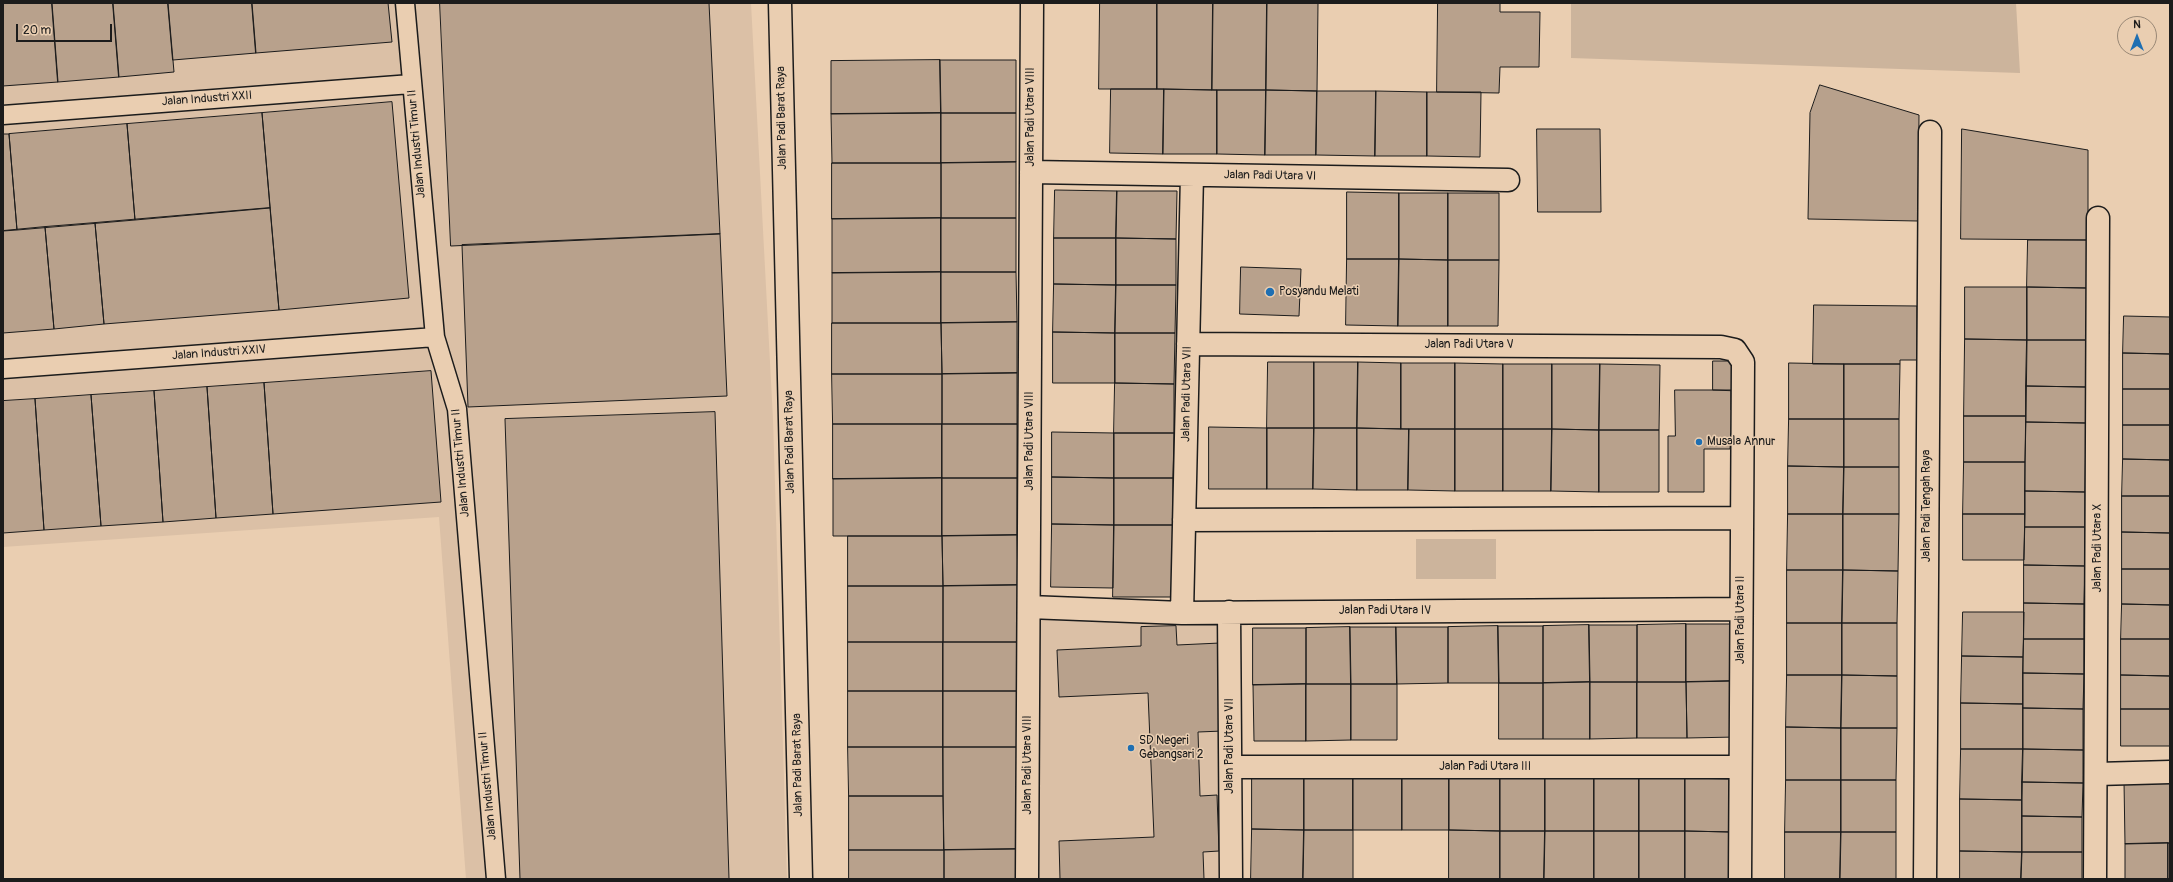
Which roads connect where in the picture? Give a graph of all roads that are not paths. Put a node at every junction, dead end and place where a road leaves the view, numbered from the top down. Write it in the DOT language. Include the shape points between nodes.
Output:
graph roads {
  1 [pos="405,3"];
  2 [pos="1032,3"];
  3 [pos="780,4"];
  4 [pos="411,84"];
  5 [pos="3,115"];
  6 [pos="1930,132"];
  7 [pos="1031,172"];
  8 [pos="1192,175"];
  9 [pos="1508,180"];
  10 [pos="2098,218"];
  11 [pos="435,337"];
  12 [pos="1188,344"];
  13 [pos="1742,362"];
  14 [pos="3,369"];
  15 [pos="1740,518"];
  16 [pos="1184,520"];
  17 [pos="1028,607"];
  18 [pos="1741,609"];
  19 [pos="1230,612"];
  20 [pos="1182,613"];
  21 [pos="1231,767"];
  22 [pos="1740,767"];
  23 [pos="2170,772"];
  24 [pos="2097,774"];
  25 [pos="496,879"];
  26 [pos="801,879"];
  27 [pos="1027,879"];
  28 [pos="1231,879"];
  29 [pos="1740,879"];
  30 [pos="1925,879"];
  31 [pos="2095,879"];
  1 -- 4 [label="lane, Jalan Industri Timur II"];
  2 -- 7 [label="street, Jalan Padi Utara VIII"];
  3 -- 26 [label="street, Jalan Padi Barat Raya"];
  4 -- 5 [label="lane, Jalan Industri XXII"];
  4 -- 11 [label="lane, Jalan Industri Timur II"];
  6 -- 30 [label="street, Jalan Padi Tengah Raya"];
  7 -- 8 [label="street, Jalan Padi Utara VI"];
  7 -- 17 [label="street, Jalan Padi Utara VIII"];
  8 -- 9 [label="street, Jalan Padi Utara VI"];
  8 -- 12 [label="street, Jalan Padi Utara VII"];
  10 -- 24 [label="street, Jalan Padi Utara X"];
  11 -- 14 [label="lane, Jalan Industri XXIV"];
  11 -- 25 [label="lane, Jalan Industri Timur II" via="457,408"];
  12 -- 13 [label="street, Jalan Padi Utara V" via="1721,347 1735,350"];
  12 -- 16 [label="street, Jalan Padi Utara VII"];
  13 -- 15 [label="street, Jalan Padi Utara II"];
  15 -- 16 [label="street"];
  15 -- 18 [label="street, Jalan Padi Utara II"];
  16 -- 20 [label="street, Jalan Padi Utara VII"];
  17 -- 20 [label="street, Jalan Padi Utara IV"];
  17 -- 27 [label="street, Jalan Padi Utara VIII"];
  18 -- 19 [label="street, Jalan Padi Utara IV"];
  18 -- 22 [label="street, Jalan Padi Utara II"];
  19 -- 20 [label="street, Jalan Padi Utara IV"];
  19 -- 21 [label="street, Jalan Padi Utara VII"];
  21 -- 22 [label="street, Jalan Padi Utara III"];
  21 -- 28 [label="street, Jalan Padi Utara VII"];
  22 -- 29 [label="street, Jalan Padi Utara II"];
  23 -- 24 [label="street"];
  24 -- 31 [label="street, Jalan Padi Utara X"];
}
